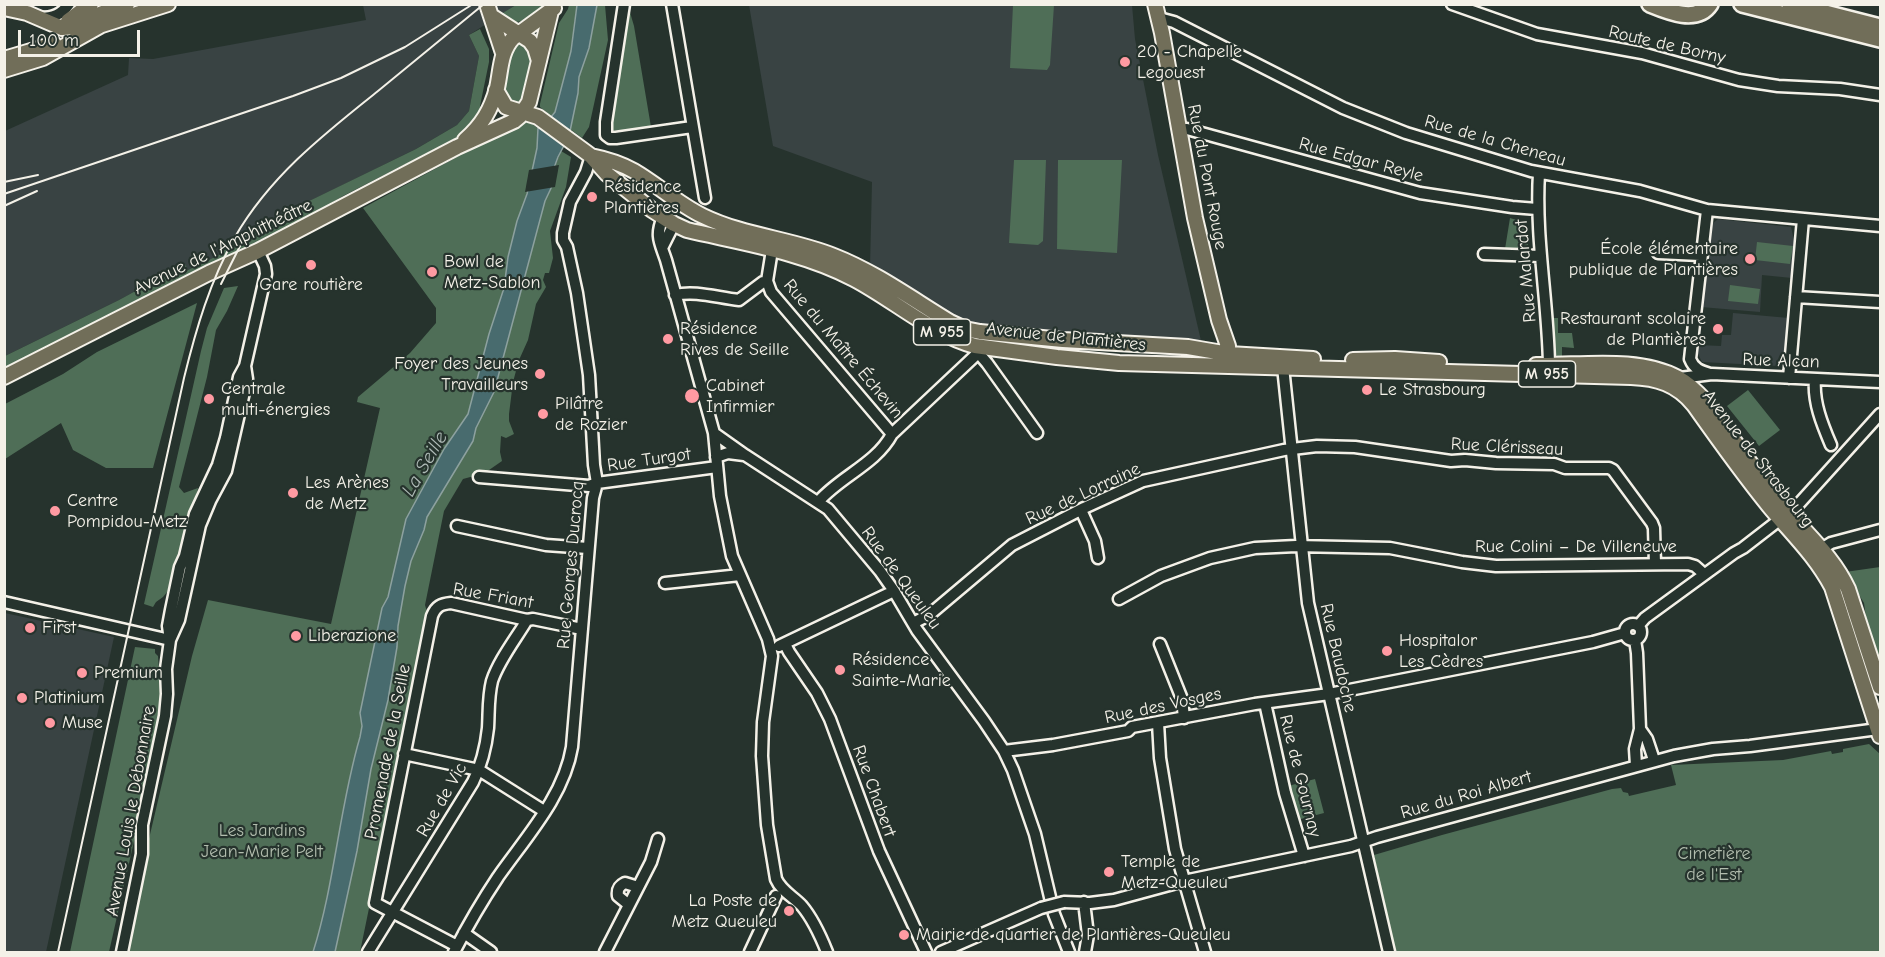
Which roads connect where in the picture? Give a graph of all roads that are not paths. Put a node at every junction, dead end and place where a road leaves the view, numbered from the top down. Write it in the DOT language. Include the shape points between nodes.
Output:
graph roads {
  1 [pos="69,4"];
  2 [pos="91,4"];
  3 [pos="127,4"];
  4 [pos="168,4"];
  5 [pos="624,4"];
  6 [pos="672,4"];
  7 [pos="1155,4"];
  8 [pos="1452,4"];
  9 [pos="1650,4"];
  10 [pos="1742,4"];
  11 [pos="1790,4"];
  12 [pos="1709,5"];
  13 [pos="4,8"];
  14 [pos="554,8"];
  15 [pos="490,11"];
  16 [pos="40,18"];
  17 [pos="1159,18"];
  18 [pos="102,25"];
  19 [pos="83,27"];
  20 [pos="1881,27"];
  21 [pos="62,28"];
  22 [pos="519,34"];
  23 [pos="1881,39"];
  24 [pos="41,49"];
  25 [pos="503,53"];
  26 [pos="4,59"];
  27 [pos="538,61"];
  28 [pos="4,70"];
  29 [pos="496,90"];
  30 [pos="1881,95"];
  31 [pos="526,107"];
  32 [pos="693,127"];
  33 [pos="1179,130"];
  34 [pos="457,147"];
  35 [pos="585,152"];
  36 [pos="1539,173"];
  37 [pos="705,198"];
  38 [pos="680,204"];
  39 [pos="1537,209"];
  40 [pos="1707,210"];
  41 [pos="1803,219"];
  42 [pos="669,221"];
  43 [pos="1881,226"];
  44 [pos="772,250"];
  45 [pos="258,251"];
  46 [pos="1658,253"];
  47 [pos="1484,254"];
  48 [pos="1700,255"];
  49 [pos="1540,256"];
  50 [pos="767,281"];
  51 [pos="675,295"];
  52 [pos="1796,297"];
  53 [pos="1881,302"];
  54 [pos="1219,320"];
  55 [pos="991,348"];
  56 [pos="1205,349"];
  57 [pos="976,350"];
  58 [pos="1229,360"];
  59 [pos="987,363"];
  60 [pos="1549,365"];
  61 [pos="1283,367"];
  62 [pos="1712,374"];
  63 [pos="4,377"];
  64 [pos="1680,378"];
  65 [pos="1788,378"];
  66 [pos="1815,379"];
  67 [pos="1881,382"];
  68 [pos="1881,414"];
  69 [pos="714,433"];
  70 [pos="892,434"];
  71 [pos="1036,434"];
  72 [pos="1831,445"];
  73 [pos="1292,449"];
  74 [pos="745,455"];
  75 [pos="716,462"];
  76 [pos="479,477"];
  77 [pos="597,483"];
  78 [pos="819,501"];
  79 [pos="1081,510"];
  80 [pos="1785,516"];
  81 [pos="457,526"];
  82 [pos="1881,530"];
  83 [pos="1302,546"];
  84 [pos="588,548"];
  85 [pos="1818,552"];
  86 [pos="1098,558"];
  87 [pos="1655,564"];
  88 [pos="1704,574"];
  89 [pos="740,575"];
  90 [pos="665,583"];
  91 [pos="894,591"];
  92 [pos="1119,599"];
  93 [pos="4,602"];
  94 [pos="436,608"];
  95 [pos="527,620"];
  96 [pos="913,622"];
  97 [pos="1638,626"];
  98 [pos="582,629"];
  99 [pos="1624,633"];
  100 [pos="170,640"];
  101 [pos="1635,640"];
  102 [pos="785,644"];
  103 [pos="1160,645"];
  104 [pos="771,650"];
  105 [pos="1881,687"];
  106 [pos="1329,694"];
  107 [pos="1265,703"];
  108 [pos="1184,718"];
  109 [pos="1158,723"];
  110 [pos="1640,729"];
  111 [pos="1880,731"];
  112 [pos="1004,751"];
  113 [pos="404,754"];
  114 [pos="1654,760"];
  115 [pos="1635,765"];
  116 [pos="479,770"];
  117 [pos="544,811"];
  118 [pos="658,839"];
  119 [pos="1363,842"];
  120 [pos="1304,856"];
  121 [pos="1184,881"];
  122 [pos="638,887"];
  123 [pos="779,890"];
  124 [pos="1084,902"];
  125 [pos="629,905"];
  126 [pos="394,912"];
  127 [pos="464,933"];
  128 [pos="456,949"];
  129 [pos="122,952"];
  130 [pos="368,952"];
  131 [pos="491,952"];
  132 [pos="605,952"];
  133 [pos="750,952"];
  134 [pos="827,952"];
  135 [pos="926,952"];
  136 [pos="941,952"];
  137 [pos="1069,952"];
  138 [pos="1085,952"];
  139 [pos="1205,952"];
  140 [pos="1389,952"];
  1 -- 16 [label="street" via="60,14"];
  2 -- 21 [label="main road"];
  3 -- 21 [label="main road"];
  4 -- 18 [label="main road"];
  5 -- 32 [label="street" via="606,135 616,138"];
  6 -- 32 [label="street"];
  7 -- 17 [label="main road, Rue du Pont Rouge"];
  8 -- 30 [label="street, Route de Borny" via="1537,34 1642,53 1739,80"];
  9 -- 12 [label="highway" via="1682,14 1701,12"];
  10 -- 23 [label="highway"];
  11 -- 20 [label="highway"];
  13 -- 16 [label="main road"];
  14 -- 22 [label="main road"];
  14 -- 27 [label="main road"];
  15 -- 22 [label="main road"];
  15 -- 25 [label="main road"];
  16 -- 21 [label="main road"];
  17 -- 33 [label="main road, Rue du Pont Rouge"];
  17 -- 36 [label="street, Rue de la Cheneau" via="1343,108 1407,133"];
  18 -- 19 [label="main road"];
  18 -- 28 [label="main road" via="43,58"];
  19 -- 21 [label="main road"];
  19 -- 24 [label="main road"];
  21 -- 24 [label="main road"];
  22 -- 25 [label="main road"];
  22 -- 27 [label="main road" via="533,44"];
  24 -- 26 [label="main road"];
  25 -- 29 [label="main road, Avenue de l'Amphithéâtre"];
  27 -- 31 [label="main road"];
  29 -- 31 [label="main road" via="506,107"];
  29 -- 34 [label="main road, Avenue de l'Amphithéâtre" via="482,124"];
  31 -- 34 [label="main road, Avenue de l'Amphithéâtre" via="510,124"];
  31 -- 35 [label="main road, M 955"];
  32 -- 37 [label="street"];
  33 -- 39 [label="street, Rue Edgar Reyle" via="1420,193"];
  33 -- 54 [label="main road, Rue du Pont Rouge"];
  34 -- 45 [label="main road, Avenue de l'Amphithéâtre"];
  35 -- 38 [label="main road, Avenue de Plantières / M 955" via="634,171"];
  35 -- 42 [label="main road, Avenue de Plantières / M 955" via="607,174"];
  35 -- 77 [label="street, Rue Georges Ducrocq" via="586,172 570,202 563,240 577,293 589,375"];
  36 -- 39 [label="street, Rue Malardot"];
  36 -- 40 [label="street, Rue de la Cheneau" via="1640,191"];
  38 -- 42 [label="main road"];
  38 -- 56 [label="main road, Avenue de Plantières / M 955" via="723,225 836,256 965,329"];
  39 -- 49 [label="street, Rue Malardot"];
  40 -- 41 [label="street, Rue de la Cheneau"];
  40 -- 48 [label="street"];
  41 -- 43 [label="street, Rue de la Cheneau"];
  41 -- 52 [label="street"];
  42 -- 44 [label="main road, Avenue de Plantières / M 955" via="687,230"];
  42 -- 51 [label="street" via="662,248"];
  44 -- 50 [label="street, Rue du Maître Échevin"];
  44 -- 57 [label="main road, Avenue de Plantières / M 955" via="807,259 855,279"];
  45 -- 63 [label="main road, Avenue de l'Amphithéâtre"];
  45 -- 100 [label="street, Avenue Louis le Débonnaire" via="266,274 245,366 247,379 226,471 200,525 179,620"];
  46 -- 48 [label="street"];
  47 -- 49 [label="street"];
  48 -- 62 [label="street" via="1690,359 1700,372"];
  49 -- 60 [label="street, Rue Malardot"];
  50 -- 51 [label="street" via="739,300"];
  50 -- 70 [label="street, Rue du Maître Échevin" via="771,292"];
  51 -- 69 [label="street"];
  52 -- 53 [label="street"];
  52 -- 65 [label="street"];
  54 -- 56 [label="main road" via="1216,341"];
  54 -- 58 [label="main road, Rue du Pont Rouge"];
  55 -- 57 [label="main road, Avenue de Plantières / M 955"];
  55 -- 58 [label="main road, Avenue de Plantières / M 955" via="1119,363"];
  55 -- 59 [label="street"];
  56 -- 58 [label="main road, Avenue de Plantières / M 955"];
  57 -- 59 [label="street"];
  57 -- 70 [label="street"];
  58 -- 60 [label="main road, Avenue de Strasbourg / M 955" via="1395,359"];
  58 -- 61 [label="main road, Avenue de Strasbourg / M 955"];
  59 -- 71 [label="street"];
  60 -- 64 [label="main road, Avenue de Strasbourg / M 955" via="1639,366"];
  61 -- 73 [label="street, Rue Baudoche"];
  61 -- 80 [label="main road, Avenue de Strasbourg / M 955" via="1661,381 1688,397"];
  62 -- 64 [label="street, Rue Alcan"];
  62 -- 65 [label="street, Rue Alcan"];
  64 -- 80 [label="main road, Avenue de Strasbourg / M 955" via="1706,402"];
  65 -- 66 [label="street, Rue Alcan"];
  66 -- 67 [label="street, Rue Alcan"];
  66 -- 72 [label="street" via="1820,420"];
  68 -- 80 [label="street"];
  69 -- 74 [label="street, Rue de Queuleu"];
  69 -- 75 [label="street"];
  70 -- 78 [label="street" via="876,456"];
  73 -- 79 [label="street, Rue de Lorraine" via="1143,482"];
  73 -- 83 [label="street, Rue Baudoche"];
  73 -- 87 [label="street, Rue Clérisseau" via="1355,447 1450,461 1609,468 1652,522"];
  74 -- 75 [label="street" via="728,453"];
  74 -- 78 [label="street, Rue de Queuleu"];
  75 -- 77 [label="street, Rue Turgot"];
  75 -- 89 [label="street" via="726,533"];
  76 -- 77 [label="street, Rue Turgot" via="586,486"];
  77 -- 84 [label="street, Rue Georges Ducrocq"];
  78 -- 91 [label="street, Rue de Queuleu"];
  79 -- 86 [label="street"];
  79 -- 96 [label="street, Rue de Lorraine" via="1012,545 929,615"];
  80 -- 85 [label="main road, Avenue de Strasbourg / M 955"];
  80 -- 88 [label="street"];
  81 -- 84 [label="street" via="546,545"];
  82 -- 85 [label="street" via="1831,543"];
  83 -- 87 [label="street, Rue Colini – De Villeneuve" via="1390,548 1496,566"];
  83 -- 92 [label="street, Rue Colini – De Villeneuve" via="1255,548 1210,558 1161,576"];
  83 -- 106 [label="street, Rue Baudoche" via="1308,603"];
  84 -- 98 [label="street, Rue Georges Ducrocq"];
  85 -- 105 [label="main road, Avenue de Strasbourg / M 955" via="1834,563 1848,589"];
  85 -- 111 [label="main road, Avenue de Strasbourg / M 955"];
  87 -- 88 [label="street, Rue Colini – De Villeneuve" via="1688,564"];
  88 -- 97 [label="street"];
  89 -- 90 [label="street"];
  89 -- 104 [label="street"];
  91 -- 96 [label="street, Rue de Queuleu"];
  91 -- 102 [label="street"];
  93 -- 100 [label="street"];
  94 -- 95 [label="street, Rue Friant" via="451,603"];
  94 -- 113 [label="street, Promenade de la Seille"];
  95 -- 98 [label="street, Rue Friant"];
  95 -- 116 [label="street, Rue de Vic" via="493,680 487,739"];
  96 -- 112 [label="street, Rue de Queuleu"];
  97 -- 99 [label="street" via="1629,625"];
  97 -- 101 [label="street" via="1641,634"];
  98 -- 117 [label="street, Rue Georges Ducrocq" via="571,756"];
  99 -- 101 [label="street"];
  99 -- 106 [label="street, Rue des Vosges"];
  100 -- 129 [label="street, Avenue Louis le Débonnaire" via="165,716 142,825 142,854"];
  101 -- 110 [label="street"];
  102 -- 104 [label="street"];
  102 -- 135 [label="street, Rue Chabert" via="830,719 879,851"];
  103 -- 108 [label="street" via="1182,699"];
  104 -- 123 [label="street" via="762,756 767,825"];
  106 -- 107 [label="street, Rue des Vosges"];
  106 -- 119 [label="street, Rue Baudoche"];
  107 -- 108 [label="street, Rue des Vosges"];
  107 -- 120 [label="street, Rue de Gournay"];
  108 -- 109 [label="street, Rue des Vosges"];
  109 -- 112 [label="street, Rue des Vosges"];
  109 -- 121 [label="street" via="1175,849"];
  110 -- 114 [label="street"];
  110 -- 115 [label="street"];
  111 -- 114 [label="street, Rue du Roi Albert" via="1713,749"];
  112 -- 137 [label="street, Rue de Queuleu" via="1035,834 1054,914"];
  113 -- 116 [label="street"];
  113 -- 126 [label="street, Promenade de la Seille" via="375,903"];
  114 -- 115 [label="street, Rue du Roi Albert"];
  115 -- 119 [label="street, Rue du Roi Albert"];
  116 -- 117 [label="street"];
  116 -- 126 [label="street, Rue de Vic"];
  117 -- 127 [label="street, Rue Georges Ducrocq"];
  118 -- 122 [label="street"];
  119 -- 120 [label="street, Rue du Roi Albert"];
  119 -- 140 [label="street, Rue Baudoche"];
  120 -- 121 [label="street, Rue du Roi Albert"];
  121 -- 124 [label="street, Rue du Roi Albert" via="1114,900"];
  121 -- 139 [label="street"];
  122 -- 125 [label="street"];
  122 -- 125 [label="street" via="630,883 620,886 618,896"];
  123 -- 133 [label="street"];
  123 -- 134 [label="street" via="808,913"];
  124 -- 136 [label="street, Rue du Roi Albert, bridge" via="1041,908"];
  124 -- 138 [label="street" via="1088,935"];
  125 -- 132 [label="street"];
  126 -- 128 [label="street"];
  126 -- 130 [label="street, Rue de Vic"];
  127 -- 128 [label="street, Rue Georges Ducrocq"];
  127 -- 131 [label="street"];
}
